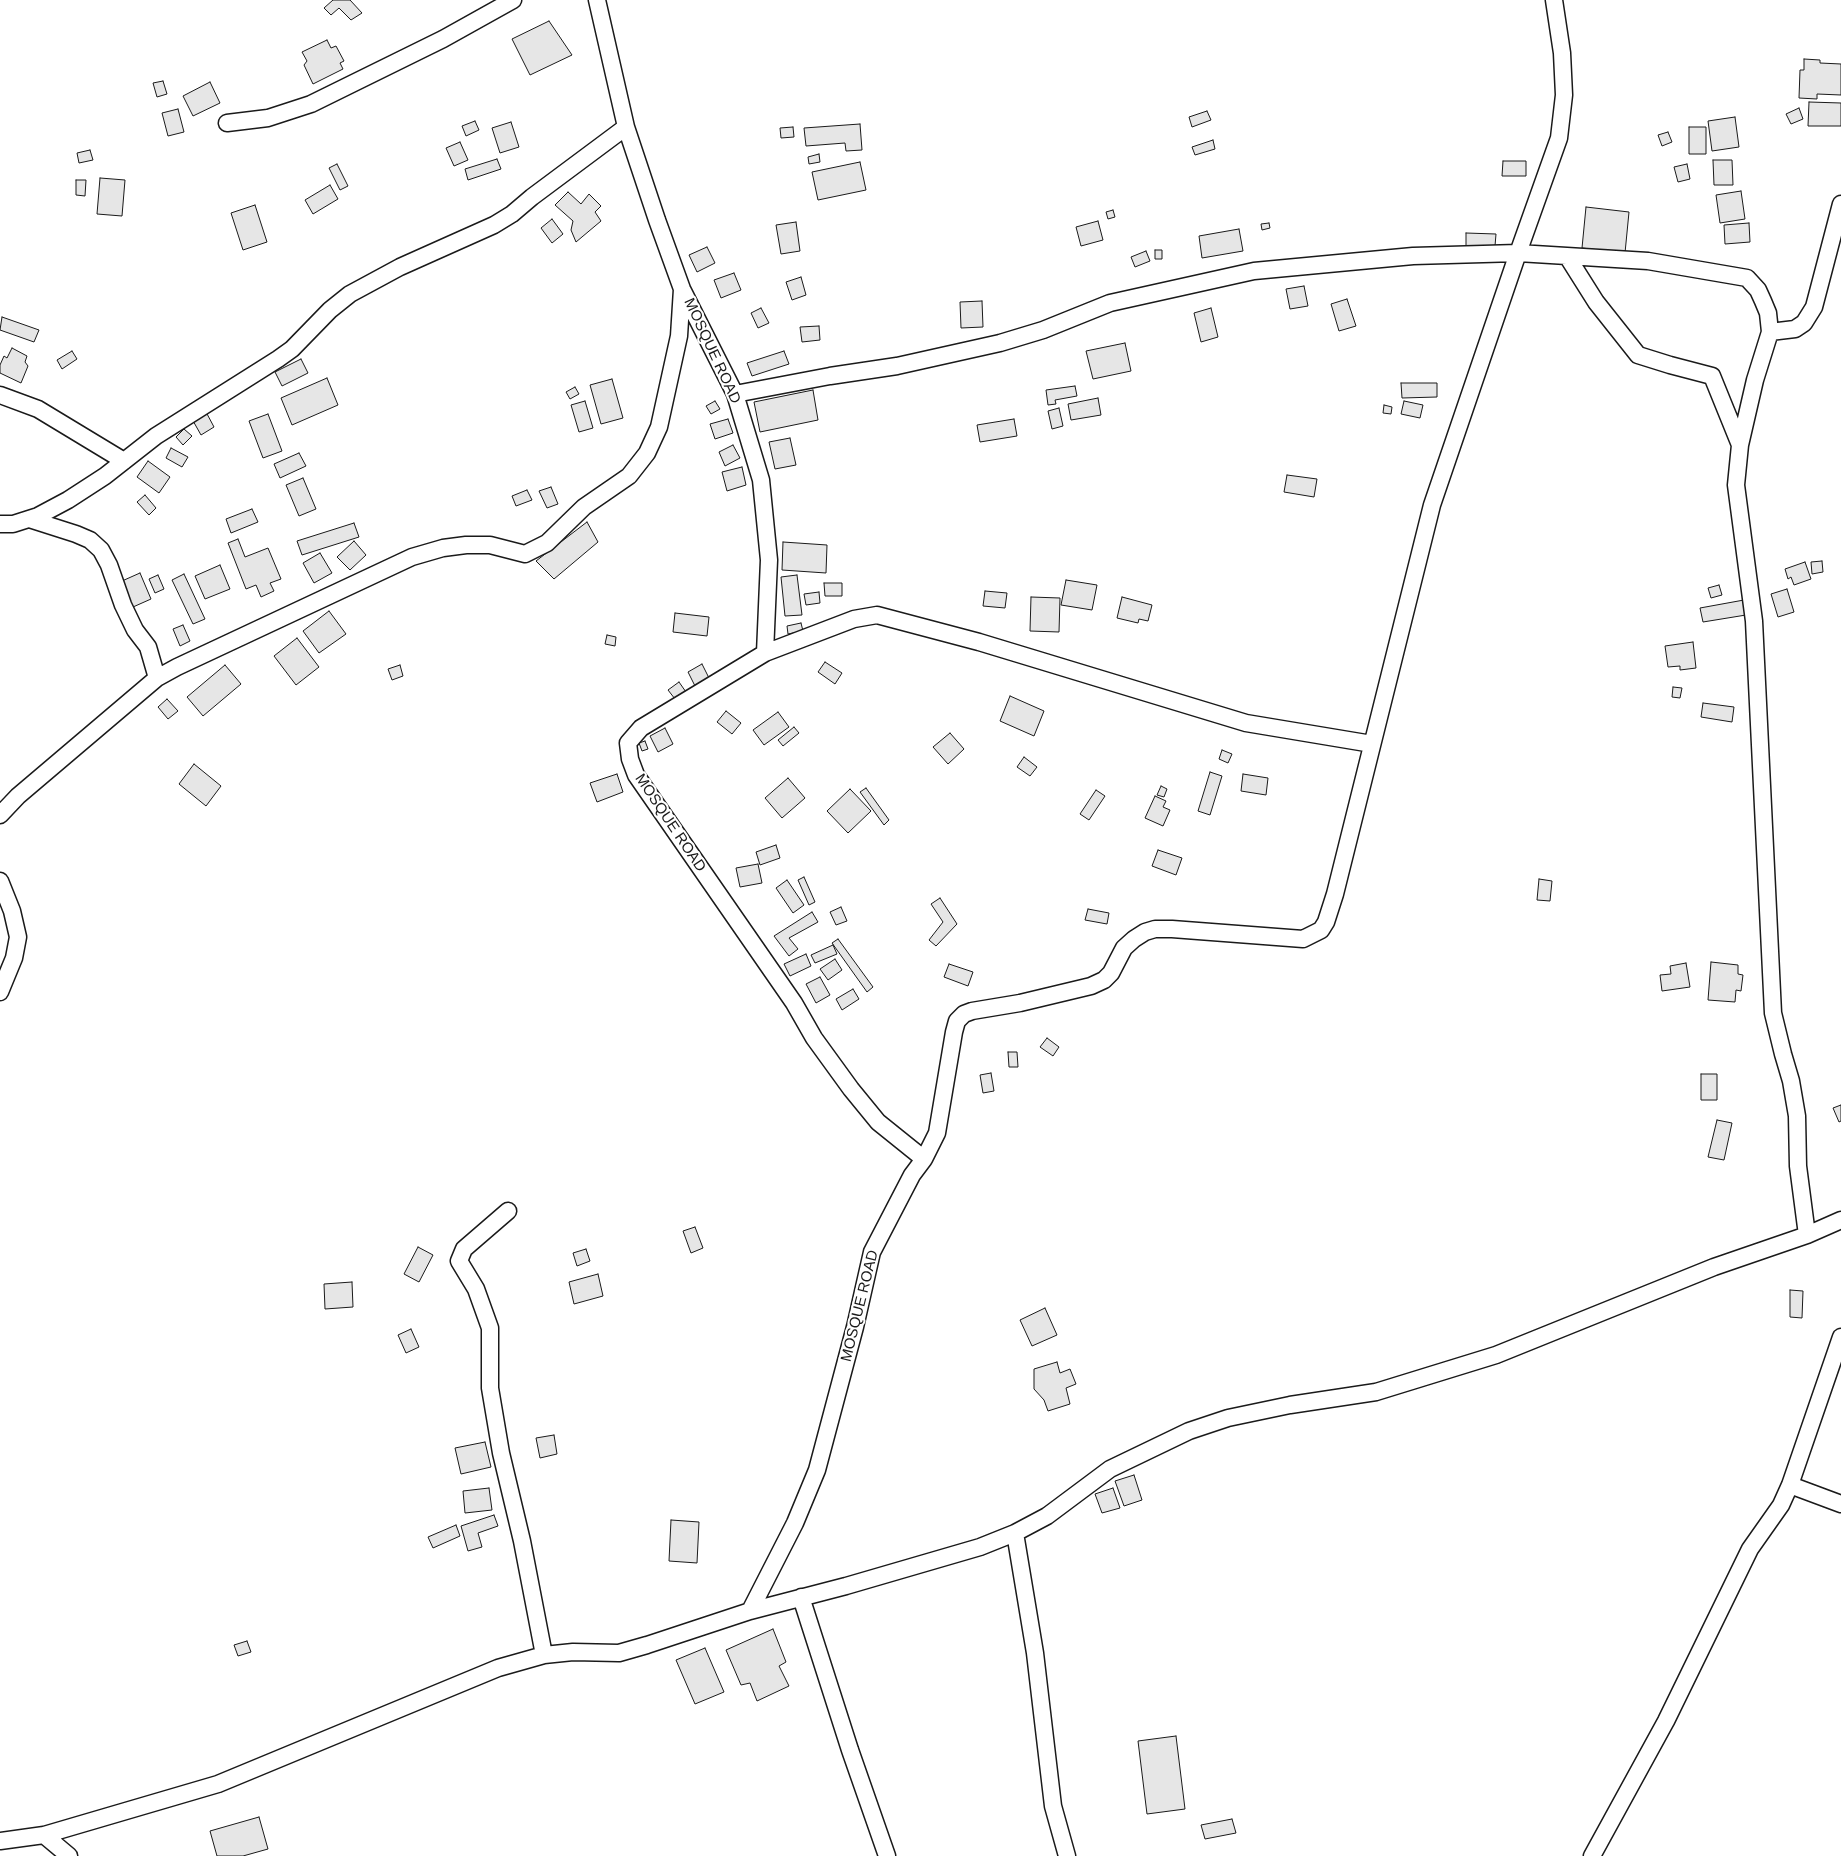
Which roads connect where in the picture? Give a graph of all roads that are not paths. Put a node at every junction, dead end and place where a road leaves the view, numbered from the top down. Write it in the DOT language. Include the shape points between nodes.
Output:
graph roads {
  1 [pos="513,0"];
  2 [pos="597,0"];
  3 [pos="1554,0"];
  4 [pos="227,124"];
  5 [pos="626,127"];
  6 [pos="1841,204"];
  7 [pos="1518,254"];
  8 [pos="1567,256"];
  9 [pos="682,289"];
  10 [pos="1770,332"];
  11 [pos="735,394"];
  12 [pos="0,395"];
  13 [pos="1740,445"];
  14 [pos="124,461"];
  15 [pos="29,519"];
  16 [pos="0,524"];
  17 [pos="766,653"];
  18 [pos="156,678"];
  19 [pos="1372,744"];
  20 [pos="0,815"];
  21 [pos="0,881"];
  22 [pos="0,992"];
  23 [pos="924,1159"];
  24 [pos="508,1211"];
  25 [pos="1841,1220"];
  26 [pos="1807,1235"];
  27 [pos="1841,1337"];
  28 [pos="1790,1485"];
  29 [pos="1841,1504"];
  30 [pos="1015,1533"];
  31 [pos="801,1597"];
  32 [pos="750,1611"];
  33 [pos="544,1655"];
  34 [pos="44,1836"];
  35 [pos="0,1841"];
  36 [pos="69,1856"];
  37 [pos="887,1856"];
  38 [pos="1066,1856"];
  39 [pos="1592,1856"];
  1 -- 4 [label="street" via="443,39 311,104 268,118"];
  2 -- 5 [label="street, MOSQUE ROAD"];
  3 -- 7 [label="street" via="1564,95 1559,138"];
  5 -- 9 [label="street, MOSQUE ROAD"];
  5 -- 14 [label="street" via="512,214 350,294 292,349 156,436"];
  6 -- 10 [label="street" via="1814,307 1804,323 1795,329"];
  7 -- 8 [label="street"];
  7 -- 11 [label="street" via="1412,256 1254,272 1110,303 1000,343 897,366"];
  7 -- 19 [label="street" via="1432,505"];
  8 -- 10 [label="street" via="1648,261 1747,278 1764,301"];
  8 -- 13 [label="street" via="1596,302 1638,355 1712,376"];
  9 -- 11 [label="street, MOSQUE ROAD"];
  9 -- 18 [label="street" via="679,336 659,427 647,453 629,476 584,507 547,543 526,554 490,545 466,545 412,558"];
  10 -- 13 [label="street" via="1754,380"];
  11 -- 17 [label="street, MOSQUE ROAD" via="761,480 769,560"];
  12 -- 14 [label="street" via="38,409"];
  13 -- 26 [label="street" via="1736,484 1754,621 1773,1014 1792,1081"];
  14 -- 15 [label="street" via="68,500"];
  15 -- 16 [label="street"];
  15 -- 18 [label="street" via="90,540 101,550 123,605 148,647"];
  17 -- 19 [label="street" via="854,619 877,615 979,642 1246,723"];
  17 -- 23 [label="street, MOSQUE ROAD" via="641,728 628,743 630,759 636,775 851,1089 878,1122"];
  18 -- 20 [label="street"];
  19 -- 23 [label="street" via="1336,894 1321,930 1302,939 1155,929 1134,939 1124,948 1111,973 1091,986 964,1014 954,1032 937,1133"];
  21 -- 22 [label="street" via="18,937 14,958"];
  23 -- 32 [label="street, MOSQUE ROAD" via="912,1175 872,1252 817,1470 795,1523"];
  24 -- 33 [label="street" via="464,1249 459,1261 476,1289 490,1328 490,1388"];
  25 -- 26 [label="street"];
  26 -- 30 [label="street" via="1714,1268 1496,1355 1376,1392 1255,1412 1189,1431 1110,1469 1047,1516"];
  27 -- 28 [label="street"];
  28 -- 29 [label="street"];
  28 -- 39 [label="street" via="1781,1505 1750,1549 1666,1721"];
  30 -- 31 [label="street" via="980,1547"];
  30 -- 38 [label="street" via="1035,1653 1053,1806"];
  31 -- 32 [label="street"];
  31 -- 37 [label="street"];
  32 -- 33 [label="street" via="619,1653"];
  33 -- 34 [label="street" via="498,1668 218,1784"];
  34 -- 35 [label="street"];
  34 -- 36 [label="street"];
}
